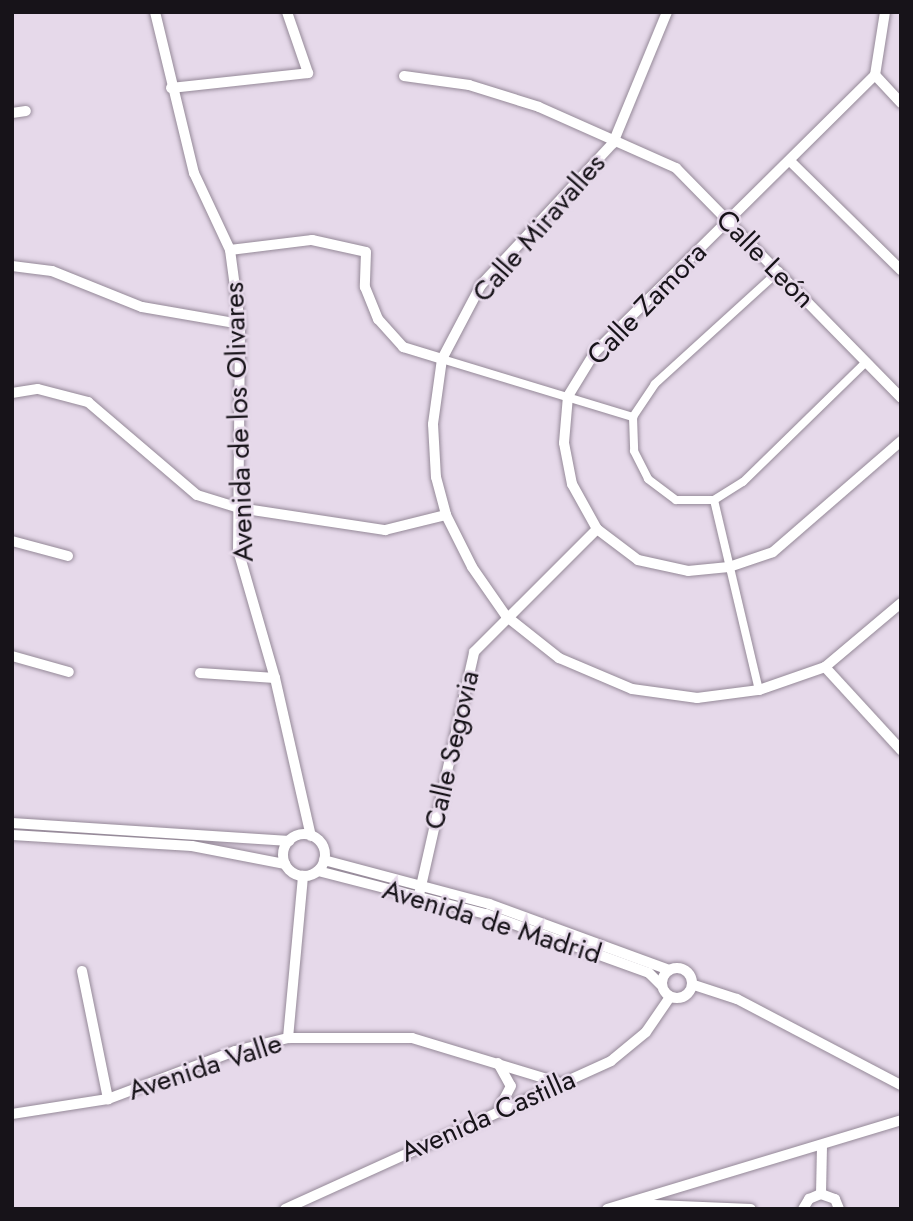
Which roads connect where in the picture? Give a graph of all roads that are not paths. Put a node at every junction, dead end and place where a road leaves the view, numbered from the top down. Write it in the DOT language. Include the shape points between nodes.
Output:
graph roads {
  1 [pos="155,12"];
  2 [pos="287,12"];
  3 [pos="667,12"];
  4 [pos="885,12"];
  5 [pos="875,75"];
  6 [pos="404,76"];
  7 [pos="171,88"];
  8 [pos="901,103"];
  9 [pos="26,111"];
  10 [pos="12,113"];
  11 [pos="613,143"];
  12 [pos="790,161"];
  13 [pos="727,220"];
  14 [pos="230,250"];
  15 [pos="12,266"];
  16 [pos="901,270"];
  17 [pos="779,271"];
  18 [pos="240,324"];
  19 [pos="442,359"];
  20 [pos="866,362"];
  21 [pos="12,393"];
  22 [pos="568,396"];
  23 [pos="901,398"];
  24 [pos="633,417"];
  25 [pos="901,441"];
  26 [pos="715,500"];
  27 [pos="239,508"];
  28 [pos="446,515"];
  29 [pos="597,529"];
  30 [pos="12,541"];
  31 [pos="68,556"];
  32 [pos="729,567"];
  33 [pos="901,603"];
  34 [pos="506,615"];
  35 [pos="12,656"];
  36 [pos="825,667"];
  37 [pos="69,672"];
  38 [pos="200,673"];
  39 [pos="275,678"];
  40 [pos="759,690"];
  41 [pos="901,750"];
  42 [pos="12,823"];
  43 [pos="12,835"];
  44 [pos="311,836"];
  45 [pos="289,841"];
  46 [pos="324,860"];
  47 [pos="285,864"];
  48 [pos="317,871"];
  49 [pos="303,876"];
  50 [pos="420,889"];
  51 [pos="669,970"];
  52 [pos="82,971"];
  53 [pos="661,985"];
  54 [pos="694,985"];
  55 [pos="670,997"];
  56 [pos="288,1038"];
  57 [pos="496,1061"];
  58 [pos="560,1083"];
  59 [pos="901,1085"];
  60 [pos="108,1098"];
  61 [pos="497,1111"];
  62 [pos="12,1114"];
  63 [pos="901,1120"];
  64 [pos="822,1145"];
  65 [pos="821,1194"];
  66 [pos="621,1204"];
  67 [pos="285,1209"];
  68 [pos="607,1209"];
  69 [pos="751,1209"];
  70 [pos="803,1209"];
  71 [pos="839,1209"];
  1 -- 7 [label="street, Avenida de los Olivares"];
  2 -- 7 [label="street" via="308,73"];
  3 -- 11 [label="street, Calle Miravalles"];
  4 -- 5 [label="street"];
  5 -- 8 [label="street"];
  5 -- 12 [label="street, Calle Zamora"];
  6 -- 11 [label="street, Calle León" via="469,85 539,107"];
  7 -- 14 [label="street, Avenida de los Olivares" via="194,173"];
  9 -- 10 [label="street"];
  11 -- 13 [label="street, Calle León" via="676,168"];
  11 -- 19 [label="street, Calle Miravalles" via="481,285"];
  12 -- 13 [label="street, Calle Zamora"];
  12 -- 16 [label="street"];
  13 -- 17 [label="street, Calle León"];
  13 -- 22 [label="street, Calle Zamora" via="595,352"];
  14 -- 18 [label="street, Avenida de los Olivares"];
  14 -- 19 [label="street" via="312,240 366,252 365,287 378,319 403,347"];
  15 -- 18 [label="street" via="51,271 142,307"];
  17 -- 20 [label="street, Calle León"];
  17 -- 24 [label="street" via="655,384"];
  18 -- 27 [label="street, Avenida de los Olivares"];
  19 -- 22 [label="street"];
  19 -- 28 [label="street, Calle Miravalles" via="433,424 436,477"];
  20 -- 23 [label="street, Calle León"];
  20 -- 26 [label="street" via="743,482"];
  21 -- 27 [label="street" via="38,389 88,402 197,495"];
  22 -- 24 [label="street"];
  22 -- 29 [label="street, Calle Zamora" via="564,443 572,484"];
  24 -- 26 [label="street" via="634,451 649,479 676,500"];
  25 -- 32 [label="street, Calle Zamora" via="773,552"];
  26 -- 32 [label="street"];
  27 -- 28 [label="street" via="385,530"];
  27 -- 39 [label="street, Avenida de los Olivares" via="238,550"];
  28 -- 34 [label="street, Calle Miravalles" via="472,566"];
  29 -- 32 [label="street, Calle Zamora" via="638,560 688,571"];
  29 -- 34 [label="street, Calle Segovia"];
  30 -- 31 [label="street"];
  32 -- 40 [label="street"];
  33 -- 36 [label="street, Calle Miravalles"];
  34 -- 40 [label="street, Calle Miravalles" via="559,658 632,689 697,698"];
  34 -- 50 [label="street, Calle Segovia" via="474,652"];
  35 -- 37 [label="street"];
  36 -- 40 [label="street, Calle Miravalles"];
  36 -- 41 [label="street"];
  38 -- 39 [label="street"];
  39 -- 44 [label="street, Avenida de los Olivares"];
  42 -- 45 [label="street"];
  43 -- 47 [label="street" via="192,846"];
  44 -- 45 [label="street"];
  44 -- 46 [label="street" via="324,849"];
  45 -- 47 [label="street" via="283,852"];
  46 -- 48 [label="street"];
  46 -- 50 [label="street, Avenida de Madrid"];
  47 -- 49 [label="street"];
  48 -- 49 [label="street"];
  48 -- 50 [label="street, Avenida de Madrid"];
  49 -- 56 [label="street"];
  50 -- 51 [label="street, Avenida de Madrid"];
  50 -- 53 [label="street, Avenida de Madrid" via="649,973"];
  51 -- 53 [label="street"];
  51 -- 54 [label="street" via="685,970"];
  52 -- 60 [label="street"];
  53 -- 55 [label="street"];
  54 -- 55 [label="street" via="686,994"];
  54 -- 59 [label="street" via="737,999"];
  55 -- 58 [label="street, Avenida Castilla" via="646,1032 611,1061"];
  56 -- 57 [label="street, Avenida Valle" via="412,1038"];
  56 -- 60 [label="street, Avenida Valle" via="235,1051"];
  57 -- 58 [label="street, Avenida Valle"];
  57 -- 61 [label="street" via="507,1072 511,1086"];
  58 -- 61 [label="street, Avenida Castilla"];
  60 -- 62 [label="street, Avenida Valle"];
  61 -- 67 [label="street, Avenida Castilla"];
  63 -- 64 [label="street"];
  64 -- 65 [label="street"];
  64 -- 66 [label="street"];
  65 -- 70 [label="street" via="809,1199"];
  65 -- 71 [label="street" via="835,1199"];
  66 -- 68 [label="street"];
  66 -- 69 [label="street"];
}
